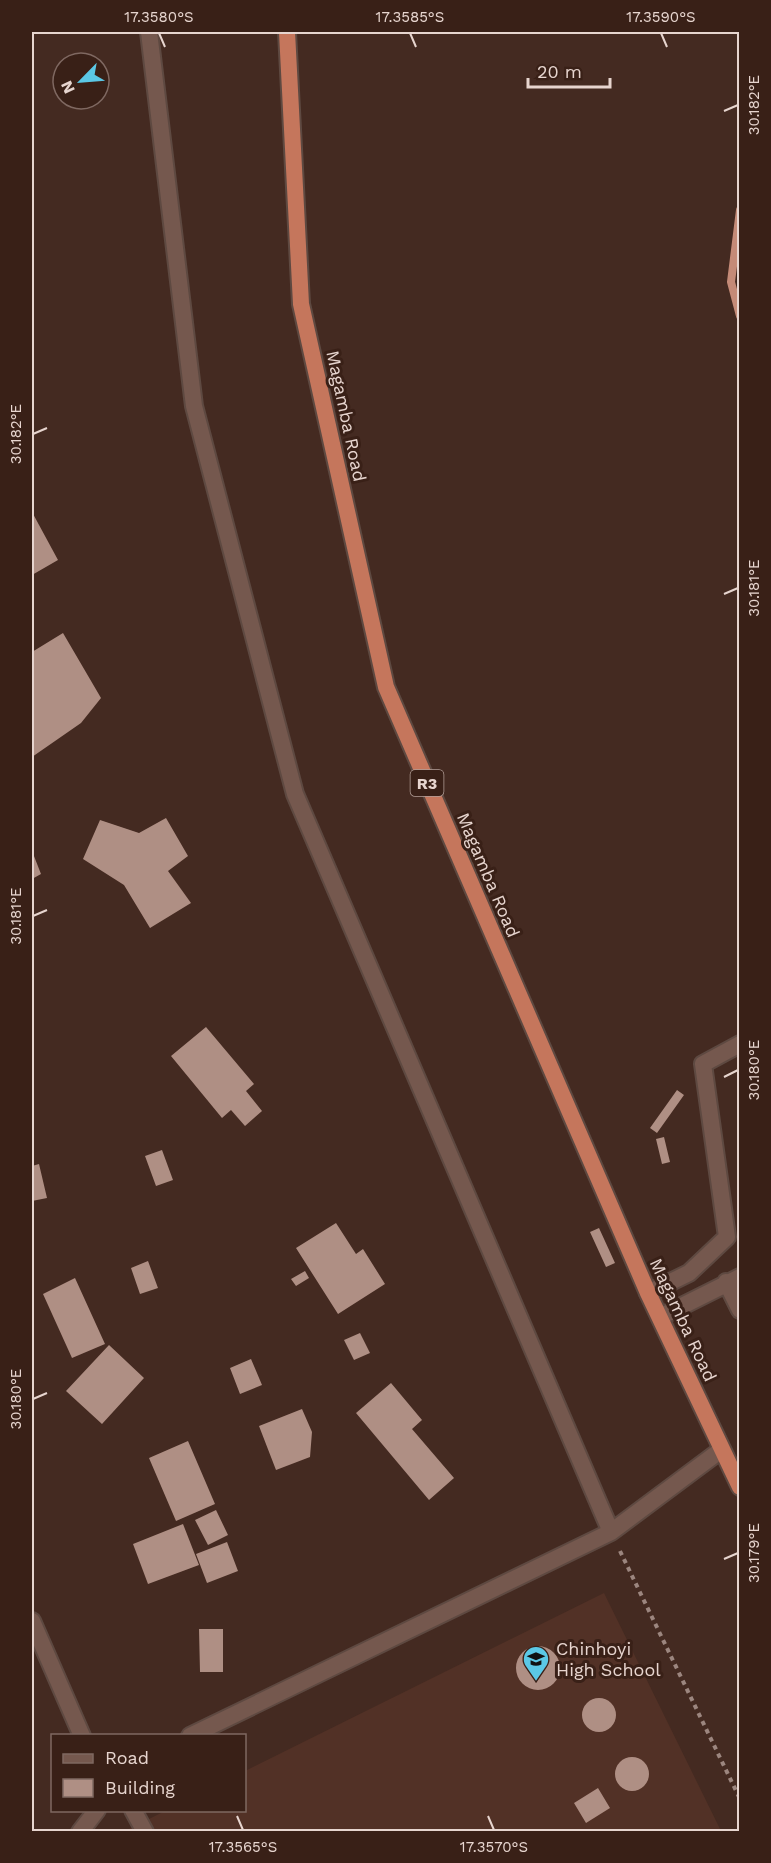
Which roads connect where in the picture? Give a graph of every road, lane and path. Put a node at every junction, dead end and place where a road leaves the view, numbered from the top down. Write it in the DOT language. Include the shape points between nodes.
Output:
graph roads {
  1 [pos="149,32"];
  2 [pos="287,32"];
  3 [pos="740,1044"];
  4 [pos="734,1234"];
  5 [pos="733,1280"];
  6 [pos="648,1293"];
  7 [pos="740,1310"];
  8 [pos="660,1317"];
  9 [pos="721,1450"];
  10 [pos="740,1487"];
  11 [pos="611,1532"];
  12 [pos="32,1620"];
  13 [pos="81,1734"];
  14 [pos="194,1734"];
  15 [pos="740,1799"];
  16 [pos="95,1812"];
  17 [pos="134,1812"];
  18 [pos="80,1832"];
  19 [pos="145,1832"];
  1 -- 11 [label="street" via="194,406 295,794"];
  2 -- 6 [label="highway, Magamba Road / R3" via="301,304 386,687"];
  3 -- 4 [label="street" via="703,1064"];
  4 -- 6 [label="street" via="689,1273"];
  5 -- 7 [label="street"];
  5 -- 8 [label="street"];
  6 -- 8 [label="highway, Magamba Road / R3"];
  8 -- 9 [label="highway, Magamba Road / R3"];
  9 -- 10 [label="highway, Magamba Road / R3"];
  9 -- 11 [label="street"];
  11 -- 14 [label="street"];
  11 -- 15 [label="path"];
  12 -- 13 [label="street"];
  16 -- 18 [label="street"];
  17 -- 19 [label="street"];
}
